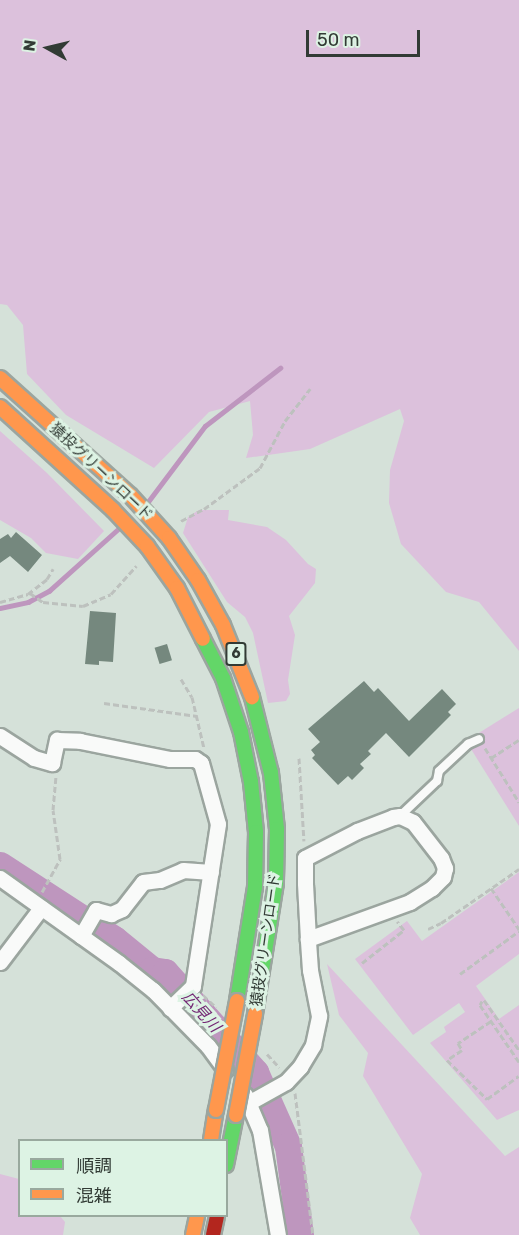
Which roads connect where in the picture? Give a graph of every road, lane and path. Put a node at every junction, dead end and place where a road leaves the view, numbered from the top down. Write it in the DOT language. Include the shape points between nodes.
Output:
graph roads {
  1 [pos="0,378"];
  2 [pos="0,407"];
  3 [pos="53,569"];
  4 [pos="0,602"];
  5 [pos="181,679"];
  6 [pos="104,703"];
  7 [pos="197,717"];
  8 [pos="0,736"];
  9 [pos="479,739"];
  10 [pos="519,740"];
  11 [pos="299,758"];
  12 [pos="491,758"];
  13 [pos="52,763"];
  14 [pos="201,763"];
  15 [pos="519,802"];
  16 [pos="400,816"];
  17 [pos="305,858"];
  18 [pos="519,869"];
  19 [pos="211,872"];
  20 [pos="0,878"];
  21 [pos="491,888"];
  22 [pos="38,906"];
  23 [pos="391,908"];
  24 [pos="428,929"];
  25 [pos="519,930"];
  26 [pos="81,936"];
  27 [pos="308,939"];
  28 [pos="0,962"];
  29 [pos="362,963"];
  30 [pos="460,974"];
  31 [pos="171,1007"];
  32 [pos="490,1022"];
  33 [pos="519,1050"];
  34 [pos="519,1062"];
  35 [pos="519,1076"];
  36 [pos="254,1100"];
  37 [pos="211,1139"];
  38 [pos="228,1155"];
  39 [pos="196,1217"];
  40 [pos="217,1217"];
  41 [pos="193,1235"];
  42 [pos="213,1235"];
  43 [pos="278,1235"];
  1 -- 38 [label="main road, 猿投グリーンロード / 6, bridge" via="130,495 170,538 223,625 261,725 277,829 276,883"];
  2 -- 37 [label="main road, 猿投グリーンロード / 6, bridge" via="147,546 177,588 223,678 241,732 256,832 255,887"];
  3 -- 4 [label="path" via="28,594"];
  5 -- 7 [label="path" via="192,697"];
  6 -- 7 [label="path"];
  7 -- 14 [label="path" via="205,751"];
  8 -- 13 [label="street" via="34,758"];
  9 -- 12 [label="path"];
  9 -- 16 [label="lane" via="439,771 437,781"];
  10 -- 12 [label="path"];
  11 -- 17 [label="path"];
  12 -- 15 [label="path"];
  13 -- 14 [label="street" via="57,740 170,759 195,759"];
  13 -- 22 [label="path" via="56,768 53,810 60,859"];
  14 -- 19 [label="street" via="218,824"];
  16 -- 17 [label="street" via="357,831"];
  16 -- 23 [label="street" via="413,822 445,868 443,877 432,888"];
  17 -- 27 [label="street"];
  18 -- 21 [label="path"];
  19 -- 26 [label="street" via="183,870 143,882 122,909 111,914 96,910"];
  19 -- 31 [label="street" via="191,990"];
  20 -- 22 [label="street"];
  21 -- 24 [label="path"];
  21 -- 25 [label="path"];
  22 -- 26 [label="street"];
  22 -- 28 [label="street"];
  23 -- 27 [label="street"];
  23 -- 29 [label="path" via="404,930"];
  25 -- 30 [label="path"];
  26 -- 31 [label="street"];
  27 -- 36 [label="street" via="319,1016 313,1045 286,1082"];
  31 -- 36 [label="street"];
  32 -- 33 [label="path" via="480,1005 483,1001"];
  32 -- 34 [label="path"];
  32 -- 35 [label="path" via="458,1043 462,1050 447,1059 487,1099"];
  36 -- 43 [label="street"];
  39 -- 41 [label="main road"];
  40 -- 42 [label="main road"];
}
